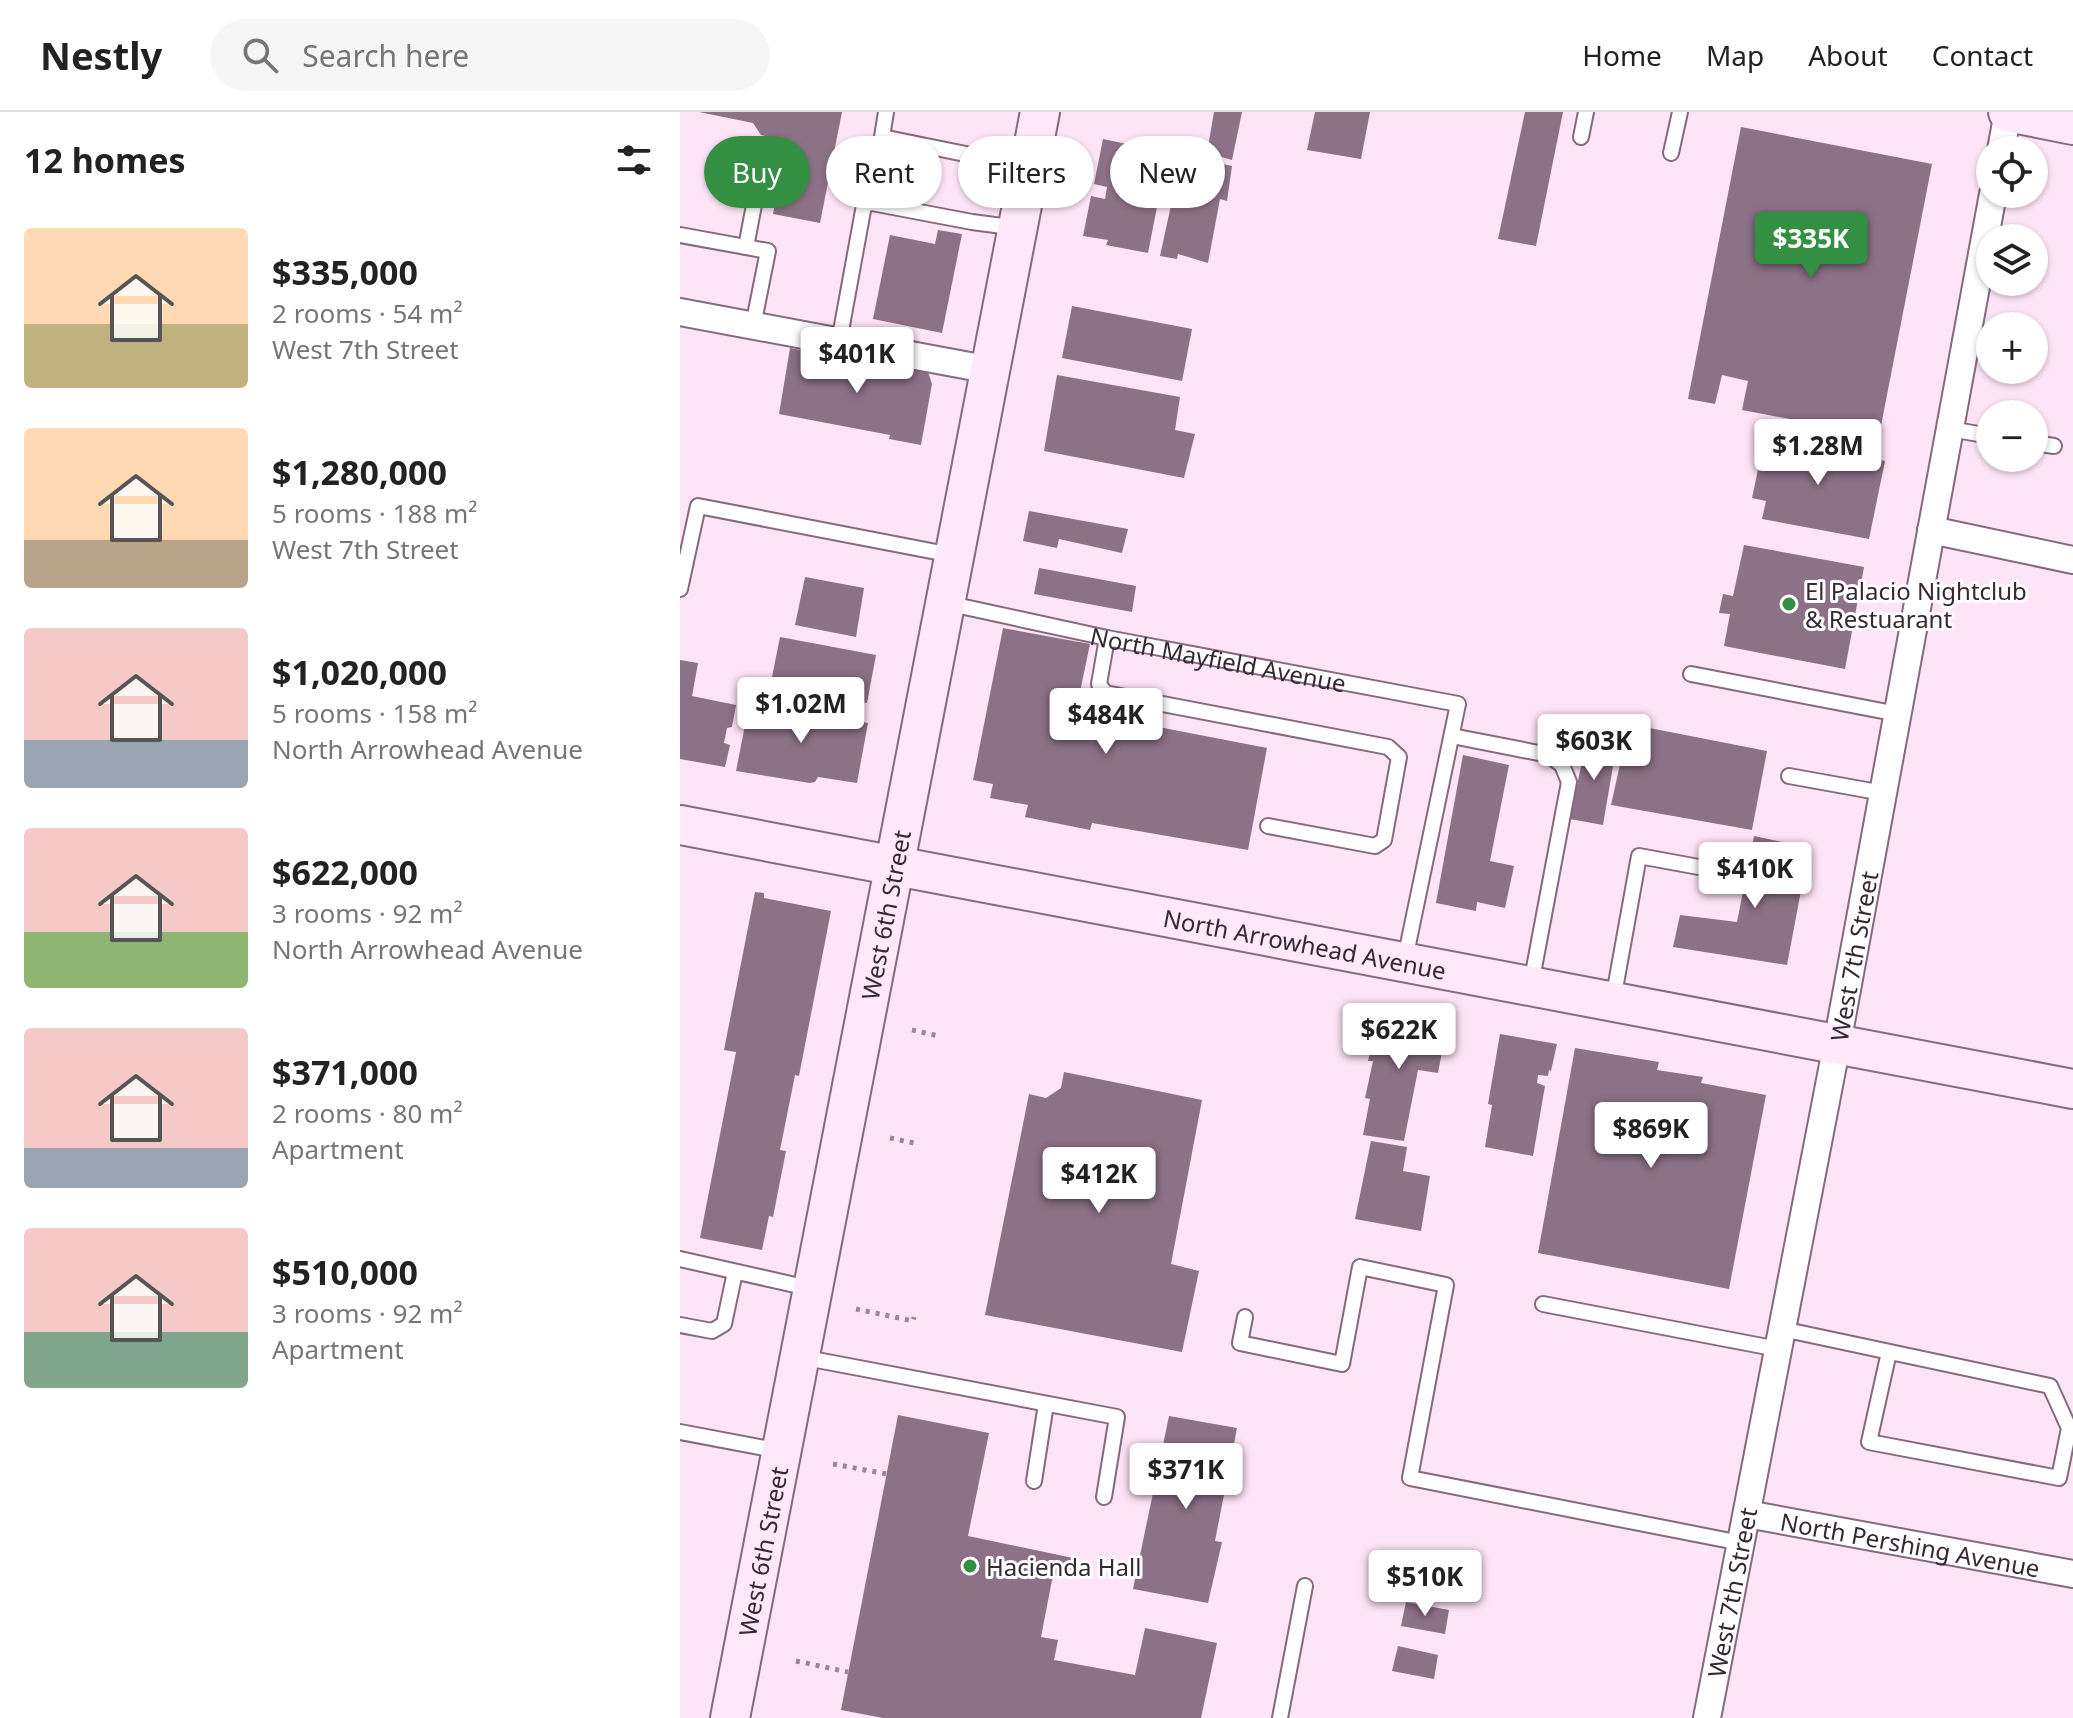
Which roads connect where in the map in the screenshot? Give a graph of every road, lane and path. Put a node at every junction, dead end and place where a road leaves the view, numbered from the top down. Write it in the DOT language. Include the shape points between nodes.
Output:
graph roads {
  1 [pos="886,112"];
  2 [pos="1040,112"];
  3 [pos="1586,112"];
  4 [pos="1680,112"];
  5 [pos="2008,112"];
  6 [pos="2073,125"];
  7 [pos="1036,136"];
  8 [pos="2004,136"];
  9 [pos="1581,137"];
  10 [pos="958,152"];
  11 [pos="1671,153"];
  12 [pos="753,208"];
  13 [pos="1022,208"];
  14 [pos="1990,208"];
  15 [pos="1018,228"];
  16 [pos="680,235"];
  17 [pos="746,247"];
  18 [pos="680,312"];
  19 [pos="753,326"];
  20 [pos="839,342"];
  21 [pos="991,370"];
  22 [pos="1950,429"];
  23 [pos="1976,434"];
  24 [pos="2048,445"];
  25 [pos="2054,446"];
  26 [pos="1931,530"];
  27 [pos="955,555"];
  28 [pos="2073,560"];
  29 [pos="680,589"];
  30 [pos="946,603"];
  31 [pos="1107,638"];
  32 [pos="1691,674"];
  33 [pos="1898,714"];
  34 [pos="1452,736"];
  35 [pos="1789,776"];
  36 [pos="1883,793"];
  37 [pos="680,825"];
  38 [pos="1268,826"];
  39 [pos="895,866"];
  40 [pos="1715,870"];
  41 [pos="1404,962"];
  42 [pos="1530,986"];
  43 [pos="1612,1002"];
  44 [pos="912,1030"];
  45 [pos="939,1036"];
  46 [pos="1837,1044"];
  47 [pos="2073,1089"];
  48 [pos="890,1138"];
  49 [pos="919,1144"];
  50 [pos="680,1259"];
  51 [pos="735,1272"];
  52 [pos="813,1289"];
  53 [pos="1543,1304"];
  54 [pos="856,1309"];
  55 [pos="914,1317"];
  56 [pos="1245,1317"];
  57 [pos="680,1325"];
  58 [pos="1780,1339"];
  59 [pos="1889,1352"];
  60 [pos="800,1357"];
  61 [pos="1046,1404"];
  62 [pos="680,1432"];
  63 [pos="782,1451"];
  64 [pos="833,1464"];
  65 [pos="887,1474"];
  66 [pos="1034,1481"];
  67 [pos="1104,1497"];
  68 [pos="1747,1514"];
  69 [pos="1741,1543"];
  70 [pos="2073,1574"];
  71 [pos="1305,1586"];
  72 [pos="796,1661"];
  73 [pos="848,1672"];
  74 [pos="730,1718"];
  75 [pos="1280,1718"];
  76 [pos="1707,1718"];
  1 -- 10 [label="lane" via="882,137"];
  2 -- 7 [label="street, West 6th Street"];
  3 -- 9 [label="lane"];
  4 -- 11 [label="lane"];
  5 -- 6 [label="street"];
  5 -- 8 [label="street"];
  12 -- 17 [label="lane"];
  13 -- 15 [label="street, West 6th Street"];
  14 -- 22 [label="street, West 7th Street"];
  15 -- 20 [label="lane" via="864,205"];
  15 -- 21 [label="street, West 6th Street"];
  16 -- 17 [label="lane"];
  17 -- 19 [label="lane" via="768,251"];
  18 -- 19 [label="street"];
  19 -- 20 [label="street"];
  20 -- 21 [label="street"];
  21 -- 27 [label="street, West 6th Street"];
  22 -- 23 [label="lane"];
  22 -- 26 [label="street, West 7th Street"];
  24 -- 25 [label="lane"];
  26 -- 28 [label="street"];
  26 -- 33 [label="street, West 7th Street"];
  27 -- 29 [label="lane" via="698,506"];
  27 -- 30 [label="street, West 6th Street"];
  30 -- 31 [label="lane, North Mayfield Avenue"];
  30 -- 39 [label="street, West 6th Street"];
  31 -- 34 [label="lane, North Mayfield Avenue" via="1458,704"];
  31 -- 38 [label="lane" via="1099,684 1105,693 1388,747 1399,757 1384,840 1375,846"];
  32 -- 33 [label="lane"];
  33 -- 36 [label="street, West 7th Street"];
  34 -- 41 [label="lane"];
  34 -- 42 [label="lane" via="1549,755 1562,765 1569,782"];
  35 -- 36 [label="lane"];
  36 -- 46 [label="street, West 7th Street"];
  37 -- 39 [label="street, North Arrowhead Avenue"];
  39 -- 41 [label="street, North Arrowhead Avenue"];
  39 -- 52 [label="street, West 6th Street"];
  40 -- 43 [label="lane" via="1639,856"];
  41 -- 42 [label="street, North Arrowhead Avenue"];
  42 -- 43 [label="street, North Arrowhead Avenue"];
  43 -- 46 [label="street, North Arrowhead Avenue"];
  44 -- 45 [label="path"];
  46 -- 47 [label="street, North Arrowhead Avenue"];
  46 -- 58 [label="street, West 7th Street"];
  48 -- 49 [label="path"];
  50 -- 51 [label="lane"];
  51 -- 52 [label="lane"];
  51 -- 57 [label="lane" via="724,1324 712,1331"];
  52 -- 60 [label="street, West 6th Street"];
  53 -- 58 [label="lane"];
  54 -- 55 [label="path" via="913,1321"];
  56 -- 69 [label="lane" via="1240,1343 1342,1364 1360,1267 1446,1285 1410,1478"];
  58 -- 59 [label="lane"];
  58 -- 68 [label="street, West 7th Street"];
  59 -- 59 [label="lane" via="2050,1386 2069,1428 2059,1478 1869,1442"];
  60 -- 61 [label="lane"];
  60 -- 63 [label="street, West 6th Street"];
  61 -- 66 [label="lane"];
  61 -- 67 [label="lane" via="1117,1417"];
  62 -- 63 [label="lane"];
  63 -- 74 [label="street, West 6th Street"];
  64 -- 65 [label="path"];
  68 -- 69 [label="street, West 7th Street"];
  68 -- 70 [label="street, North Pershing Avenue"];
  69 -- 76 [label="street, West 7th Street"];
  71 -- 75 [label="lane"];
  72 -- 73 [label="path"];
}
